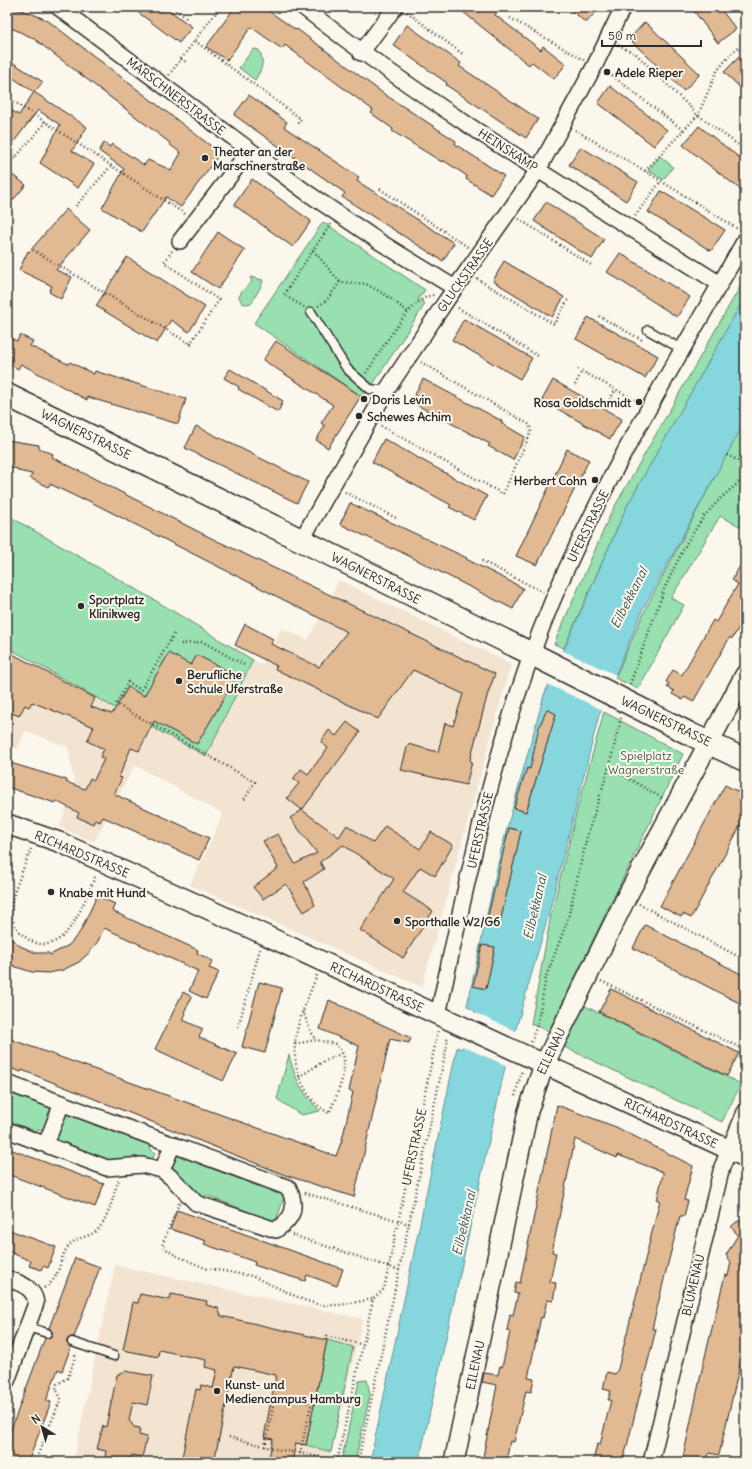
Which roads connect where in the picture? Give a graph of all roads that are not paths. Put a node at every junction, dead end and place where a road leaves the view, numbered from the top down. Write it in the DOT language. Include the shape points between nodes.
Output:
graph roads {
  1 [pos="58,7"];
  2 [pos="302,7"];
  3 [pos="623,7"];
  4 [pos="400,9"];
  5 [pos="361,53"];
  6 [pos="250,151"];
  7 [pos="538,170"];
  8 [pos="742,235"];
  9 [pos="180,241"];
  10 [pos="720,284"];
  11 [pos="456,288"];
  12 [pos="310,312"];
  13 [pos="648,330"];
  14 [pos="683,350"];
  15 [pos="386,391"];
  16 [pos="7,395"];
  17 [pos="302,541"];
  18 [pos="541,659"];
  19 [pos="745,675"];
  20 [pos="709,743"];
  21 [pos="745,760"];
  22 [pos="7,824"];
  23 [pos="438,1015"];
  24 [pos="544,1065"];
  25 [pos="7,1083"];
  26 [pos="62,1103"];
  27 [pos="745,1112"];
  28 [pos="7,1130"];
  29 [pos="46,1144"];
  30 [pos="173,1144"];
  31 [pos="737,1153"];
  32 [pos="162,1170"];
  33 [pos="7,1278"];
  34 [pos="28,1327"];
  35 [pos="47,1334"];
  36 [pos="76,1343"];
  37 [pos="114,1356"];
  38 [pos="7,1381"];
  39 [pos="454,1462"];
  40 [pos="651,1462"];
  1 -- 6 [label="street, MARSCHNERSTRASSE"];
  2 -- 5 [label="street, HEINSKAMP"];
  3 -- 7 [label="street, GLUCKSTRASSE"];
  4 -- 5 [label="street"];
  5 -- 7 [label="street, HEINSKAMP"];
  6 -- 9 [label="street"];
  6 -- 11 [label="street, MARSCHNERSTRASSE" via="380,242"];
  7 -- 10 [label="street, HEINSKAMP"];
  7 -- 11 [label="street, GLUCKSTRASSE"];
  8 -- 10 [label="street, UFERSTRASSE"];
  10 -- 14 [label="street, UFERSTRASSE"];
  11 -- 15 [label="street, GLUCKSTRASSE"];
  12 -- 15 [label="lane" via="347,369 370,389"];
  13 -- 14 [label="lane"];
  14 -- 18 [label="street, UFERSTRASSE" via="597,505 554,598"];
  15 -- 17 [label="street, GLUCKSTRASSE"];
  16 -- 17 [label="main road, WAGNERSTRASSE"];
  17 -- 18 [label="main road, WAGNERSTRASSE"];
  18 -- 20 [label="main road, WAGNERSTRASSE"];
  18 -- 23 [label="street, UFERSTRASSE" via="502,738 484,806"];
  19 -- 20 [label="street, EILENAU"];
  20 -- 21 [label="main road, WAGNERSTRASSE"];
  20 -- 24 [label="street, EILENAU" via="626,898"];
  22 -- 23 [label="street, RICHARDSTRASSE" via="102,862"];
  23 -- 24 [label="street, RICHARDSTRASSE"];
  24 -- 31 [label="street, RICHARDSTRASSE"];
  24 -- 39 [label="street, EILENAU" via="528,1111"];
  25 -- 26 [label="street"];
  26 -- 29 [label="street"];
  26 -- 30 [label="street"];
  27 -- 31 [label="street, BLUMENAU"];
  28 -- 29 [label="street"];
  29 -- 32 [label="street" via="107,1168 142,1165"];
  30 -- 32 [label="street"];
  30 -- 32 [label="street" via="289,1188 294,1199 293,1211 287,1223 276,1230 196,1204"];
  31 -- 40 [label="street, BLUMENAU" via="722,1167 716,1188"];
  33 -- 34 [label="street" via="27,1286 34,1295 36,1306"];
  34 -- 35 [label="lane"];
  34 -- 38 [label="street"];
  36 -- 37 [label="lane"];
}
